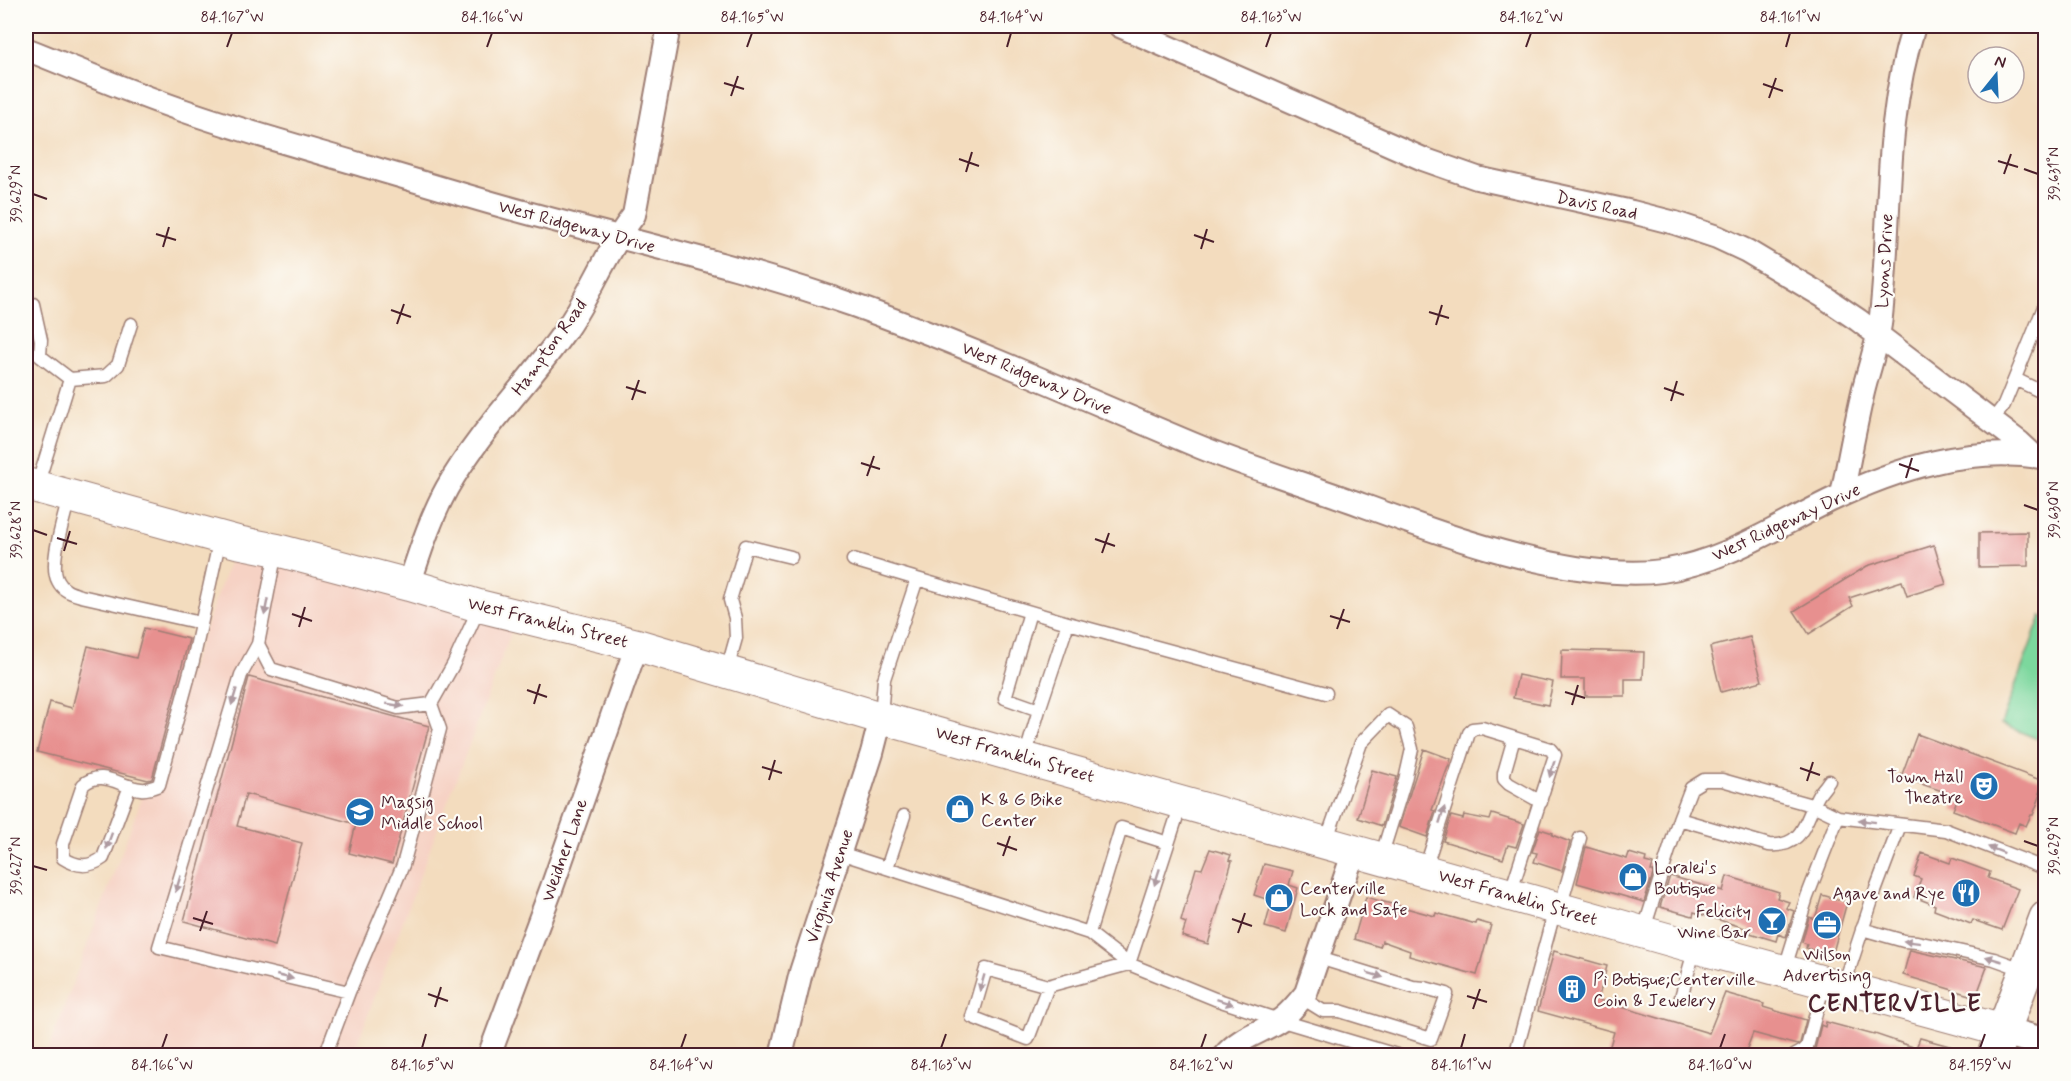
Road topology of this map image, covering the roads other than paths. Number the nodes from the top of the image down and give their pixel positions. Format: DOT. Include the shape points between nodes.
graph roads {
  1 [pos="669,26"];
  2 [pos="1120,26"];
  3 [pos="1914,26"];
  4 [pos="26,49"];
  5 [pos="618,236"];
  6 [pos="26,301"];
  7 [pos="2046,302"];
  8 [pos="131,324"];
  9 [pos="1877,336"];
  10 [pos="70,379"];
  11 [pos="2014,379"];
  12 [pos="2046,394"];
  13 [pos="1992,421"];
  14 [pos="2040,457"];
  15 [pos="31,486"];
  16 [pos="1842,495"];
  17 [pos="69,496"];
  18 [pos="220,537"];
  19 [pos="277,550"];
  20 [pos="791,556"];
  21 [pos="854,560"];
  22 [pos="917,579"];
  23 [pos="410,585"];
  24 [pos="479,606"];
  25 [pos="1030,612"];
  26 [pos="201,623"];
  27 [pos="1068,623"];
  28 [pos="258,644"];
  29 [pos="637,645"];
  30 [pos="727,671"];
  31 [pos="1326,693"];
  32 [pos="431,704"];
  33 [pos="1040,710"];
  34 [pos="881,718"];
  35 [pos="1514,738"];
  36 [pos="1025,757"];
  37 [pos="1829,781"];
  38 [pos="130,786"];
  39 [pos="1182,801"];
  40 [pos="1541,802"];
  41 [pos="1815,806"];
  42 [pos="904,816"];
  43 [pos="1838,817"];
  44 [pos="1679,819"];
  45 [pos="1900,825"];
  46 [pos="1580,838"];
  47 [pos="1168,843"];
  48 [pos="1353,850"];
  49 [pos="840,853"];
  50 [pos="887,868"];
  51 [pos="2046,869"];
  52 [pos="1425,871"];
  53 [pos="1510,895"];
  54 [pos="1558,908"];
  55 [pos="2046,918"];
  56 [pos="1862,929"];
  57 [pos="1643,932"];
  58 [pos="1089,933"];
  59 [pos="1695,947"];
  60 [pos="1319,958"];
  61 [pos="1129,964"];
  62 [pos="2026,971"];
  63 [pos="1784,972"];
  64 [pos="1833,985"];
  65 [pos="1048,986"];
  66 [pos="349,992"];
  67 [pos="1302,998"];
  68 [pos="1681,998"];
  69 [pos="1280,1020"];
  70 [pos="2046,1043"];
  71 [pos="1999,1044"];
  72 [pos="325,1056"];
  73 [pos="489,1056"];
  74 [pos="781,1056"];
  75 [pos="1224,1056"];
  76 [pos="1400,1056"];
  77 [pos="1515,1056"];
  78 [pos="1794,1056"];
  1 -- 5 [label="street, Hampton Road" via="634,215"];
  2 -- 9 [label="street, Davis Road" via="1445,167 1477,178 1675,223 1717,237 1821,295"];
  3 -- 9 [label="street, Lyons Drive" via="1896,97"];
  4 -- 5 [label="street, West Ridgeway Drive" via="186,112 523,212"];
  5 -- 16 [label="street, West Ridgeway Drive" via="825,295 899,321 1206,449 1441,533 1515,555 1579,568 1633,573 1688,566 1759,538"];
  5 -- 23 [label="street, Hampton Road" via="567,328 447,488 426,534"];
  6 -- 10 [label="lane" via="33,304 41,340 40,356"];
  7 -- 11 [label="lane"];
  8 -- 10 [label="lane" via="118,366 106,376"];
  9 -- 13 [label="street, Davis Road"];
  9 -- 16 [label="street, Lyons Drive"];
  10 -- 15 [label="lane"];
  11 -- 12 [label="lane"];
  11 -- 13 [label="lane" via="2004,405"];
  13 -- 14 [label="street, Davis Road"];
  14 -- 16 [label="street, West Ridgeway Drive" via="1971,454 1943,459"];
  15 -- 17 [label="main road, West Franklin Street"];
  17 -- 18 [label="main road, West Franklin Street"];
  17 -- 26 [label="lane" via="54,565 57,580 66,592"];
  18 -- 19 [label="main road, West Franklin Street"];
  18 -- 26 [label="lane"];
  19 -- 23 [label="main road, West Franklin Street"];
  19 -- 28 [label="lane, one-way"];
  20 -- 30 [label="lane" via="746,546 730,600 736,638"];
  21 -- 22 [label="lane"];
  22 -- 25 [label="lane"];
  22 -- 34 [label="lane" via="884,679"];
  23 -- 24 [label="main road, West Franklin Street"];
  24 -- 29 [label="main road, West Franklin Street"];
  24 -- 32 [label="lane"];
  25 -- 27 [label="lane"];
  25 -- 33 [label="lane" via="1005,698"];
  26 -- 38 [label="lane" via="159,785 143,790"];
  27 -- 31 [label="lane"];
  27 -- 33 [label="lane"];
  28 -- 32 [label="lane, one-way" via="271,669 398,708"];
  28 -- 66 [label="lane, one-way" via="241,675 159,947"];
  29 -- 30 [label="main road, West Franklin Street"];
  29 -- 73 [label="street, Weidner Lane"];
  30 -- 34 [label="main road, West Franklin Street"];
  32 -- 66 [label="lane" via="440,729 403,865"];
  33 -- 36 [label="lane"];
  34 -- 36 [label="main road, West Franklin Street"];
  34 -- 49 [label="street, Virginia Avenue"];
  35 -- 40 [label="lane" via="1504,779"];
  35 -- 40 [label="lane, one-way" via="1554,752"];
  52 -- 35 [label="lane, one-way" via="1469,733 1482,728"];
  36 -- 39 [label="main road, West Franklin Street"];
  37 -- 41 [label="lane" via="1817,796"];
  38 -- 38 [label="lane, one-way" via="103,858 83,866 63,858 63,844 83,785 96,777"];
  39 -- 47 [label="lane"];
  39 -- 48 [label="main road, West Franklin Street"];
  40 -- 53 [label="lane"];
  41 -- 43 [label="lane"];
  41 -- 44 [label="lane" via="1795,838 1781,845"];
  41 -- 44 [label="lane" via="1722,780 1704,780 1691,788"];
  42 -- 50 [label="lane"];
  45 -- 43 [label="lane, one-way"];
  43 -- 63 [label="lane"];
  44 -- 57 [label="lane"];
  51 -- 45 [label="lane, one-way" via="1946,830"];
  45 -- 56 [label="lane"];
  46 -- 54 [label="lane"];
  47 -- 58 [label="lane" via="1121,828"];
  47 -- 61 [label="lane, one-way"];
  48 -- 48 [label="lane" via="1361,743 1388,715 1406,727 1412,749 1405,780"];
  48 -- 52 [label="main road, West Franklin Street"];
  48 -- 60 [label="street"];
  49 -- 50 [label="lane"];
  49 -- 74 [label="street, Virginia Avenue" via="801,972"];
  50 -- 58 [label="lane"];
  52 -- 53 [label="main road, West Franklin Street"];
  53 -- 54 [label="main road, West Franklin Street"];
  54 -- 57 [label="main road, West Franklin Street"];
  54 -- 77 [label="lane"];
  55 -- 62 [label="main road"];
  62 -- 56 [label="lane, one-way" via="1995,959"];
  56 -- 64 [label="lane"];
  57 -- 59 [label="main road, West Franklin Street"];
  58 -- 61 [label="lane"];
  59 -- 63 [label="main road, West Franklin Street"];
  59 -- 68 [label="lane"];
  60 -- 67 [label="street"];
  60 -- 67 [label="lane, one-way" via="1447,994 1431,1039 1340,1011 1323,1011"];
  61 -- 65 [label="lane"];
  61 -- 69 [label="lane, one-way"];
  62 -- 71 [label="main road"];
  63 -- 64 [label="main road, West Franklin Street"];
  64 -- 71 [label="main road, West Franklin Street"];
  64 -- 78 [label="lane" via="1807,1047"];
  65 -- 65 [label="lane, one-way" via="986,969 972,1017 1028,1039"];
  66 -- 72 [label="lane"];
  67 -- 69 [label="street"];
  69 -- 75 [label="street" via="1239,1041"];
  69 -- 76 [label="lane"];
  70 -- 71 [label="street"];
}
